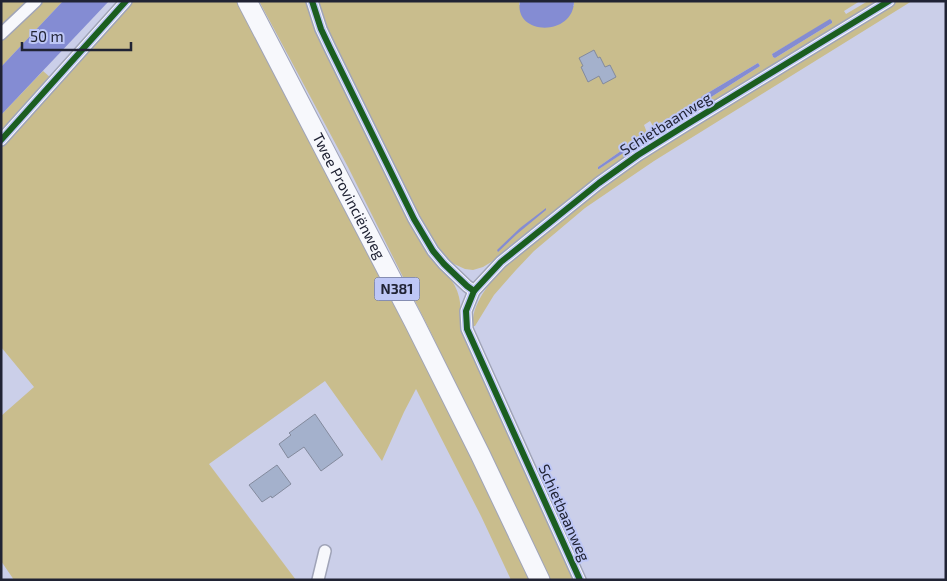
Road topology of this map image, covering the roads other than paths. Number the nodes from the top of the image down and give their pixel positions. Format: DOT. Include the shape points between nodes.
graph roads {
  1 [pos="36,1"];
  2 [pos="126,1"];
  3 [pos="247,1"];
  4 [pos="312,1"];
  5 [pos="889,1"];
  6 [pos="1,34"];
  7 [pos="1,140"];
  8 [pos="474,291"];
  9 [pos="325,551"];
  10 [pos="318,580"];
  11 [pos="540,580"];
  12 [pos="580,580"];
  1 -- 6 [label="street"];
  2 -- 7 [label="street"];
  3 -- 11 [label="main road, Twee Provinciënweg / N381" via="414,322"];
  4 -- 8 [label="street" via="321,29 414,219 433,251"];
  5 -- 8 [label="street, Schietbaanweg" via="623,166 501,262"];
  8 -- 12 [label="street, Schietbaanweg" via="466,311 467,329"];
  9 -- 10 [label="street"];
}
